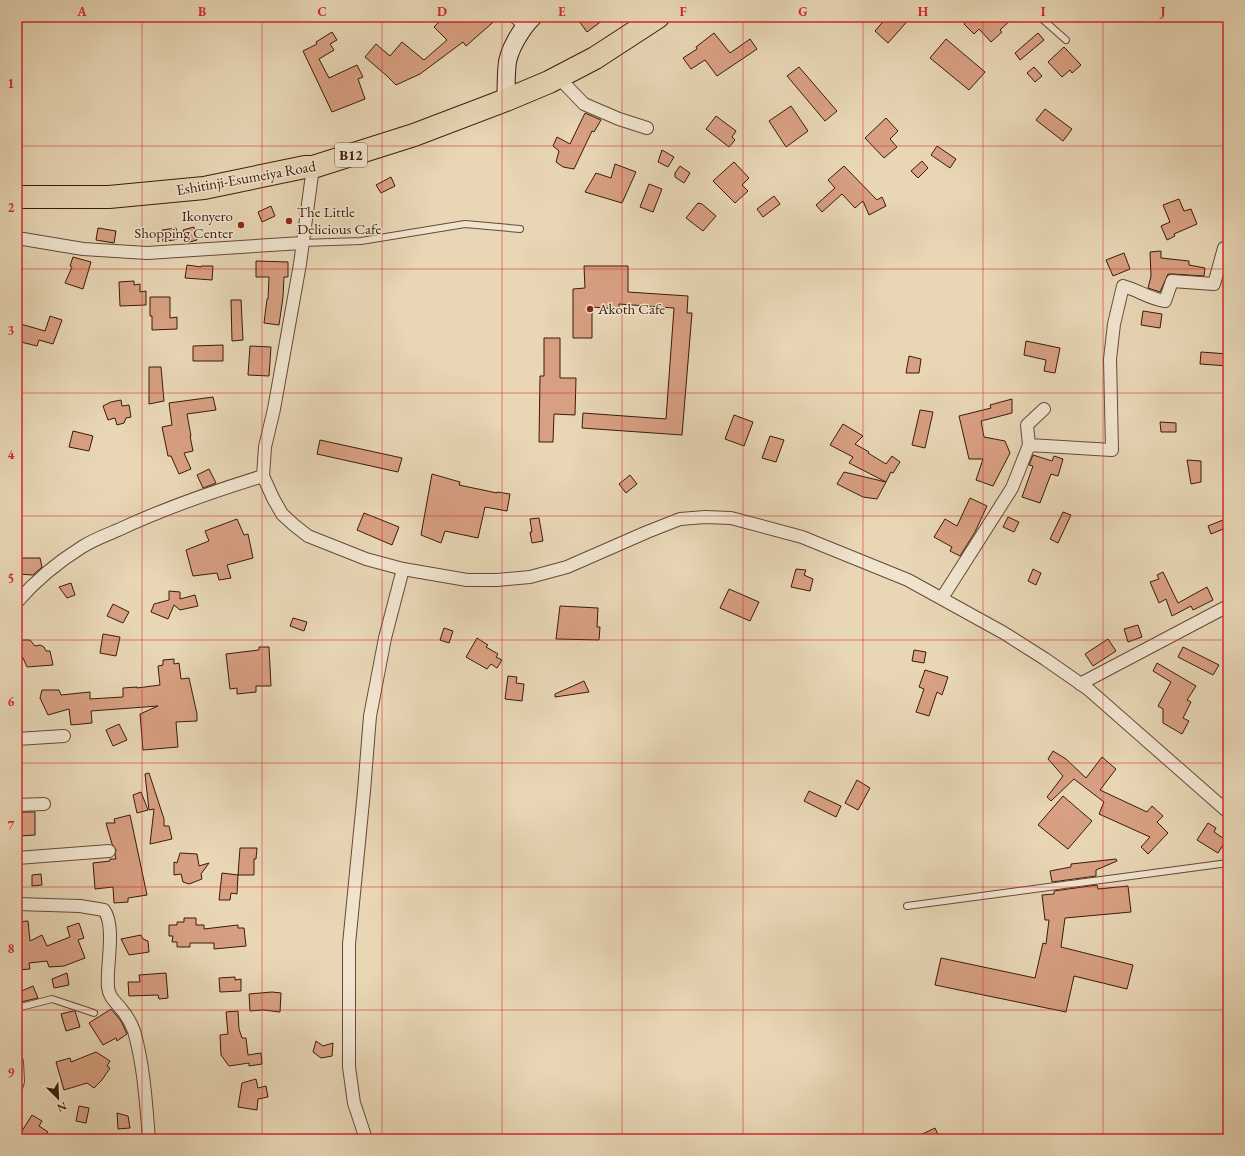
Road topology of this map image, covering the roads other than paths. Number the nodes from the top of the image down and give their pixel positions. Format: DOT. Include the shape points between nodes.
graph roads {
  1 [pos="658,17"];
  2 [pos="1040,17"];
  3 [pos="524,20"];
  4 [pos="1066,40"];
  5 [pos="558,77"];
  6 [pos="506,100"];
  7 [pos="647,128"];
  8 [pos="313,167"];
  9 [pos="17,197"];
  10 [pos="520,229"];
  11 [pos="17,238"];
  12 [pos="302,243"];
  13 [pos="1228,246"];
  14 [pos="1044,409"];
  15 [pos="1029,445"];
  16 [pos="263,476"];
  17 [pos="404,569"];
  18 [pos="942,598"];
  19 [pos="17,602"];
  20 [pos="1228,606"];
  21 [pos="1080,684"];
  22 [pos="64,736"];
  23 [pos="17,739"];
  24 [pos="44,804"];
  25 [pos="17,805"];
  26 [pos="1228,812"];
  27 [pos="109,852"];
  28 [pos="17,858"];
  29 [pos="1228,863"];
  30 [pos="17,904"];
  31 [pos="907,906"];
  32 [pos="17,1006"];
  33 [pos="94,1013"];
  34 [pos="17,1062"];
  35 [pos="17,1085"];
  36 [pos="149,1139"];
  37 [pos="366,1139"];
  1 -- 5 [label="highway, Eshitinji-Esumeiya Road / B12" via="595,58"];
  2 -- 4 [label="lane"];
  3 -- 6 [label="street" via="507,64"];
  5 -- 6 [label="highway, Eshitinji-Esumeiya Road / B12"];
  5 -- 7 [label="street" via="584,104"];
  6 -- 8 [label="highway, Eshitinji-Esumeiya Road / B12" via="414,135"];
  8 -- 9 [label="highway, Eshitinji-Esumeiya Road / B12" via="197,188 109,197"];
  8 -- 12 [label="street"];
  10 -- 12 [label="lane" via="465,224 361,241"];
  11 -- 12 [label="street" via="83,249 147,253"];
  12 -- 16 [label="street"];
  13 -- 15 [label="street" via="1224,248 1214,284 1172,281 1165,301 1154,300 1123,286 1114,324 1110,359 1112,450"];
  14 -- 15 [label="street" via="1027,425"];
  15 -- 18 [label="street" via="1012,488"];
  16 -- 17 [label="street" via="282,514 308,536 360,557"];
  16 -- 19 [label="street" via="185,502 83,546 54,566"];
  17 -- 18 [label="street" via="467,580 530,577 567,567 680,520 705,517 731,518 802,537 908,580"];
  17 -- 37 [label="street" via="385,638 370,716 349,944 349,1067 354,1103"];
  18 -- 21 [label="street" via="1004,633"];
  20 -- 21 [label="street"];
  21 -- 26 [label="street"];
  22 -- 23 [label="street"];
  24 -- 25 [label="street"];
  27 -- 28 [label="street"];
  29 -- 31 [label="lane"];
  30 -- 36 [label="street" via="80,906 104,910 108,915 108,987 111,998 128,1018 134,1030 143,1077"];
  32 -- 33 [label="lane" via="52,999"];
  34 -- 35 [label="street"];
}
